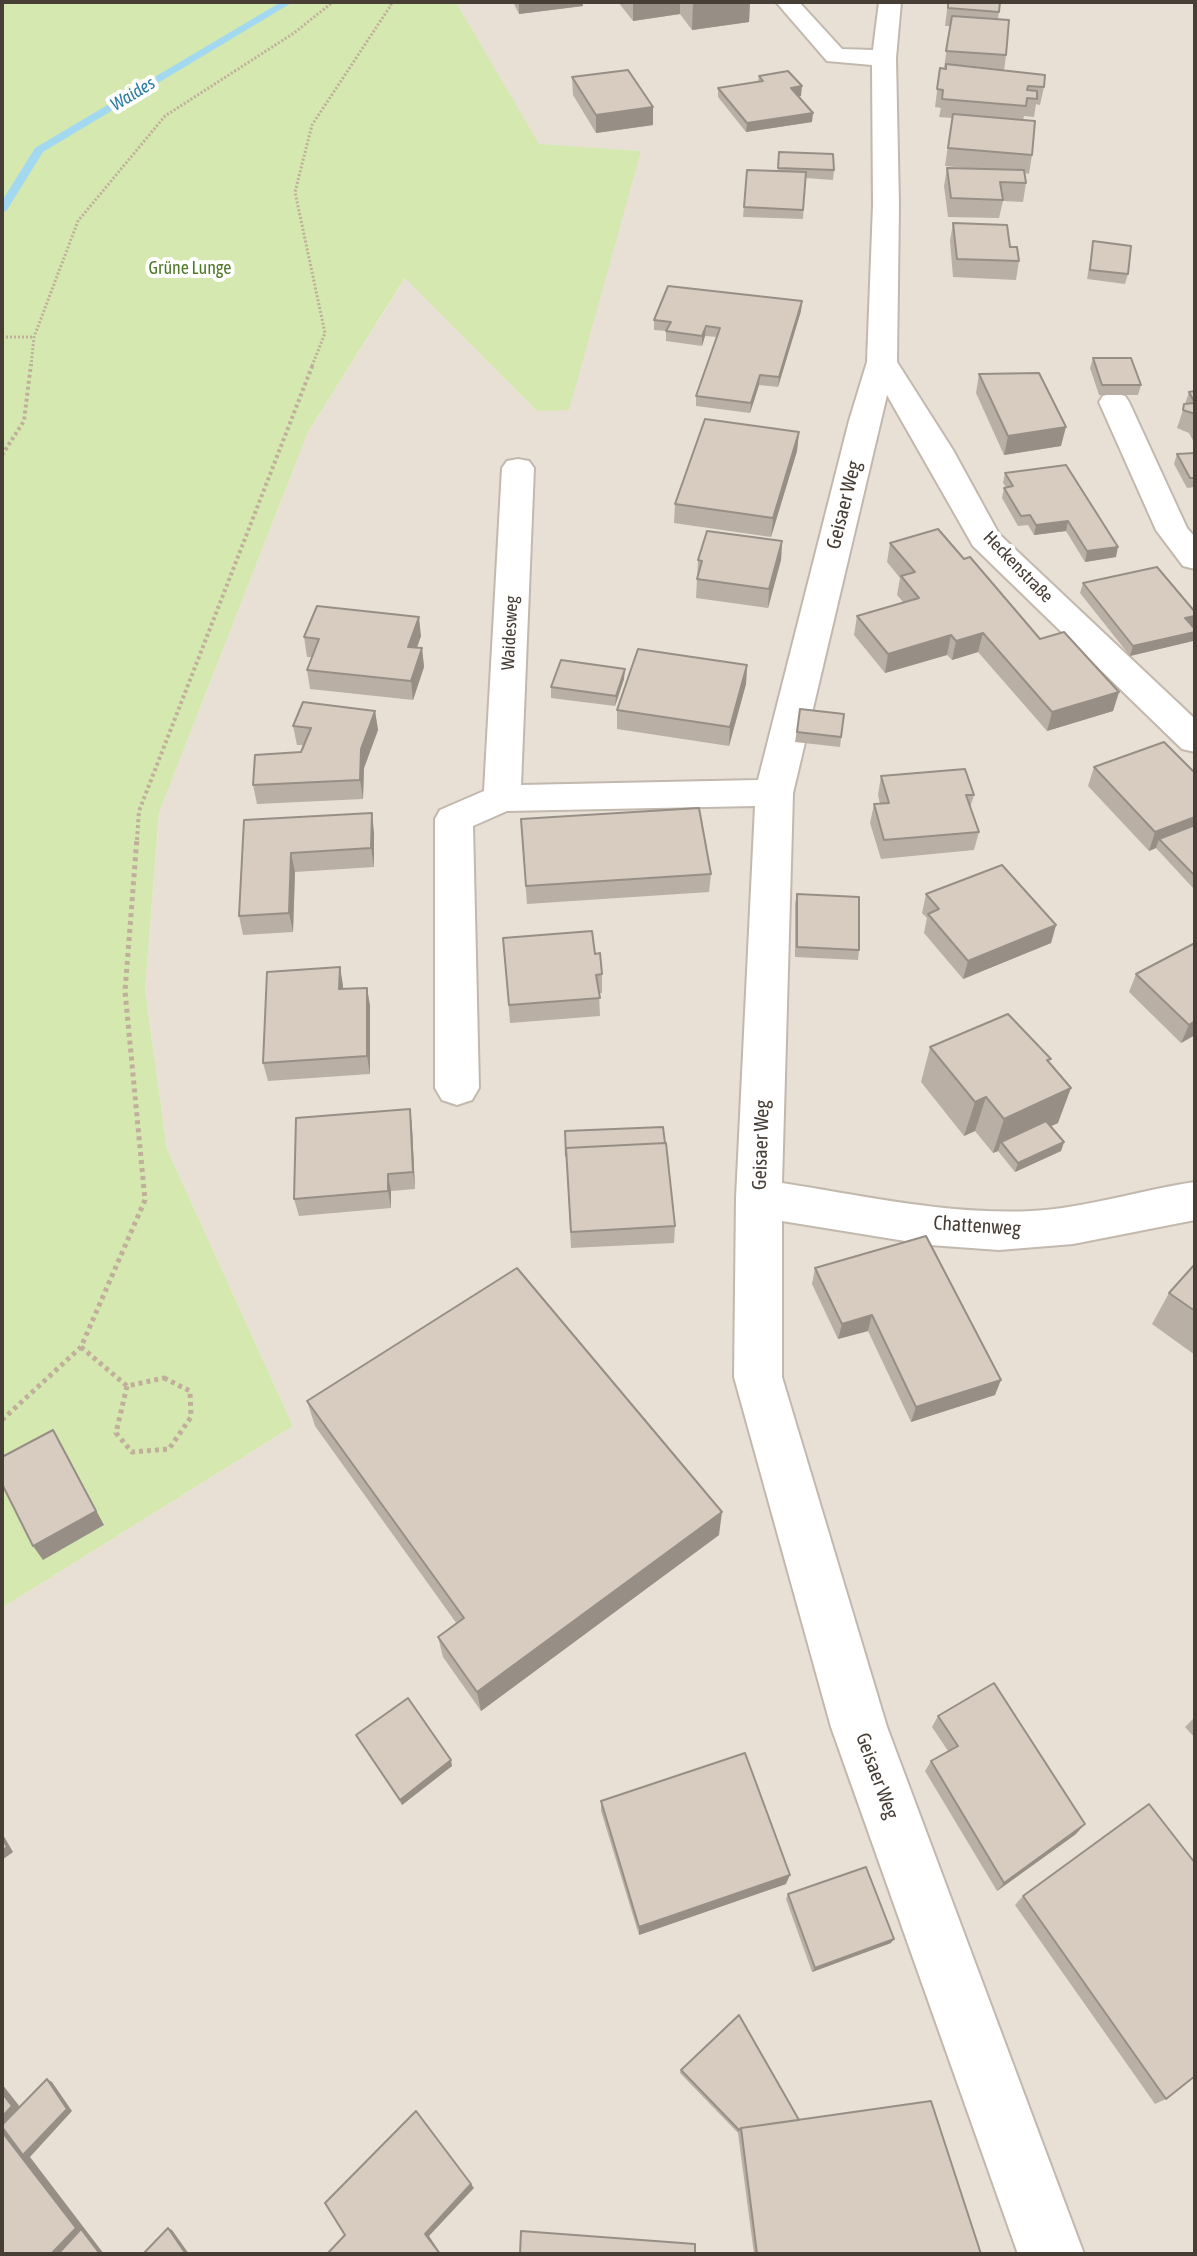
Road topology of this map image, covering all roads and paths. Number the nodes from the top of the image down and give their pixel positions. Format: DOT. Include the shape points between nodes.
graph roads {
  1 [pos="333,2"];
  2 [pos="390,2"];
  3 [pos="787,2"];
  4 [pos="890,2"];
  5 [pos="884,58"];
  6 [pos="2,337"];
  7 [pos="34,337"];
  8 [pos="882,362"];
  9 [pos="1114,402"];
  10 [pos="2,455"];
  11 [pos="518,468"];
  12 [pos="1195,559"];
  13 [pos="1195,740"];
  14 [pos="774,793"];
  15 [pos="502,798"];
  16 [pos="457,1088"];
  17 [pos="759,1198"];
  18 [pos="1195,1201"];
  19 [pos="81,1347"];
  20 [pos="127,1386"];
  21 [pos="2,1420"];
  22 [pos="1051,2254"];
  1 -- 7 [label="path" via="165,116 78,221"];
  2 -- 19 [label="path" via="312,125 295,192 325,333 139,811 125,991 145,1200"];
  3 -- 5 [label="street" via="835,56"];
  4 -- 5 [label="street, Geisaer Weg"];
  5 -- 8 [label="street, Geisaer Weg"];
  6 -- 7 [label="path"];
  7 -- 10 [label="path" via="24,421"];
  8 -- 13 [label="street, Heckenstraße" via="985,539"];
  8 -- 14 [label="street, Geisaer Weg"];
  9 -- 12 [label="street" via="1172,530"];
  11 -- 15 [label="street, Waidesweg"];
  14 -- 15 [label="street"];
  14 -- 17 [label="street, Geisaer Weg"];
  15 -- 16 [label="street" via="454,819"];
  17 -- 18 [label="street, Chattenweg" via="970,1230 1065,1228"];
  17 -- 22 [label="street, Geisaer Weg" via="758,1377 859,1727"];
  19 -- 20 [label="path"];
  19 -- 21 [label="path"];
  20 -- 20 [label="path" via="116,1433 132,1452 169,1449 191,1417 190,1391 164,1378"];
}
